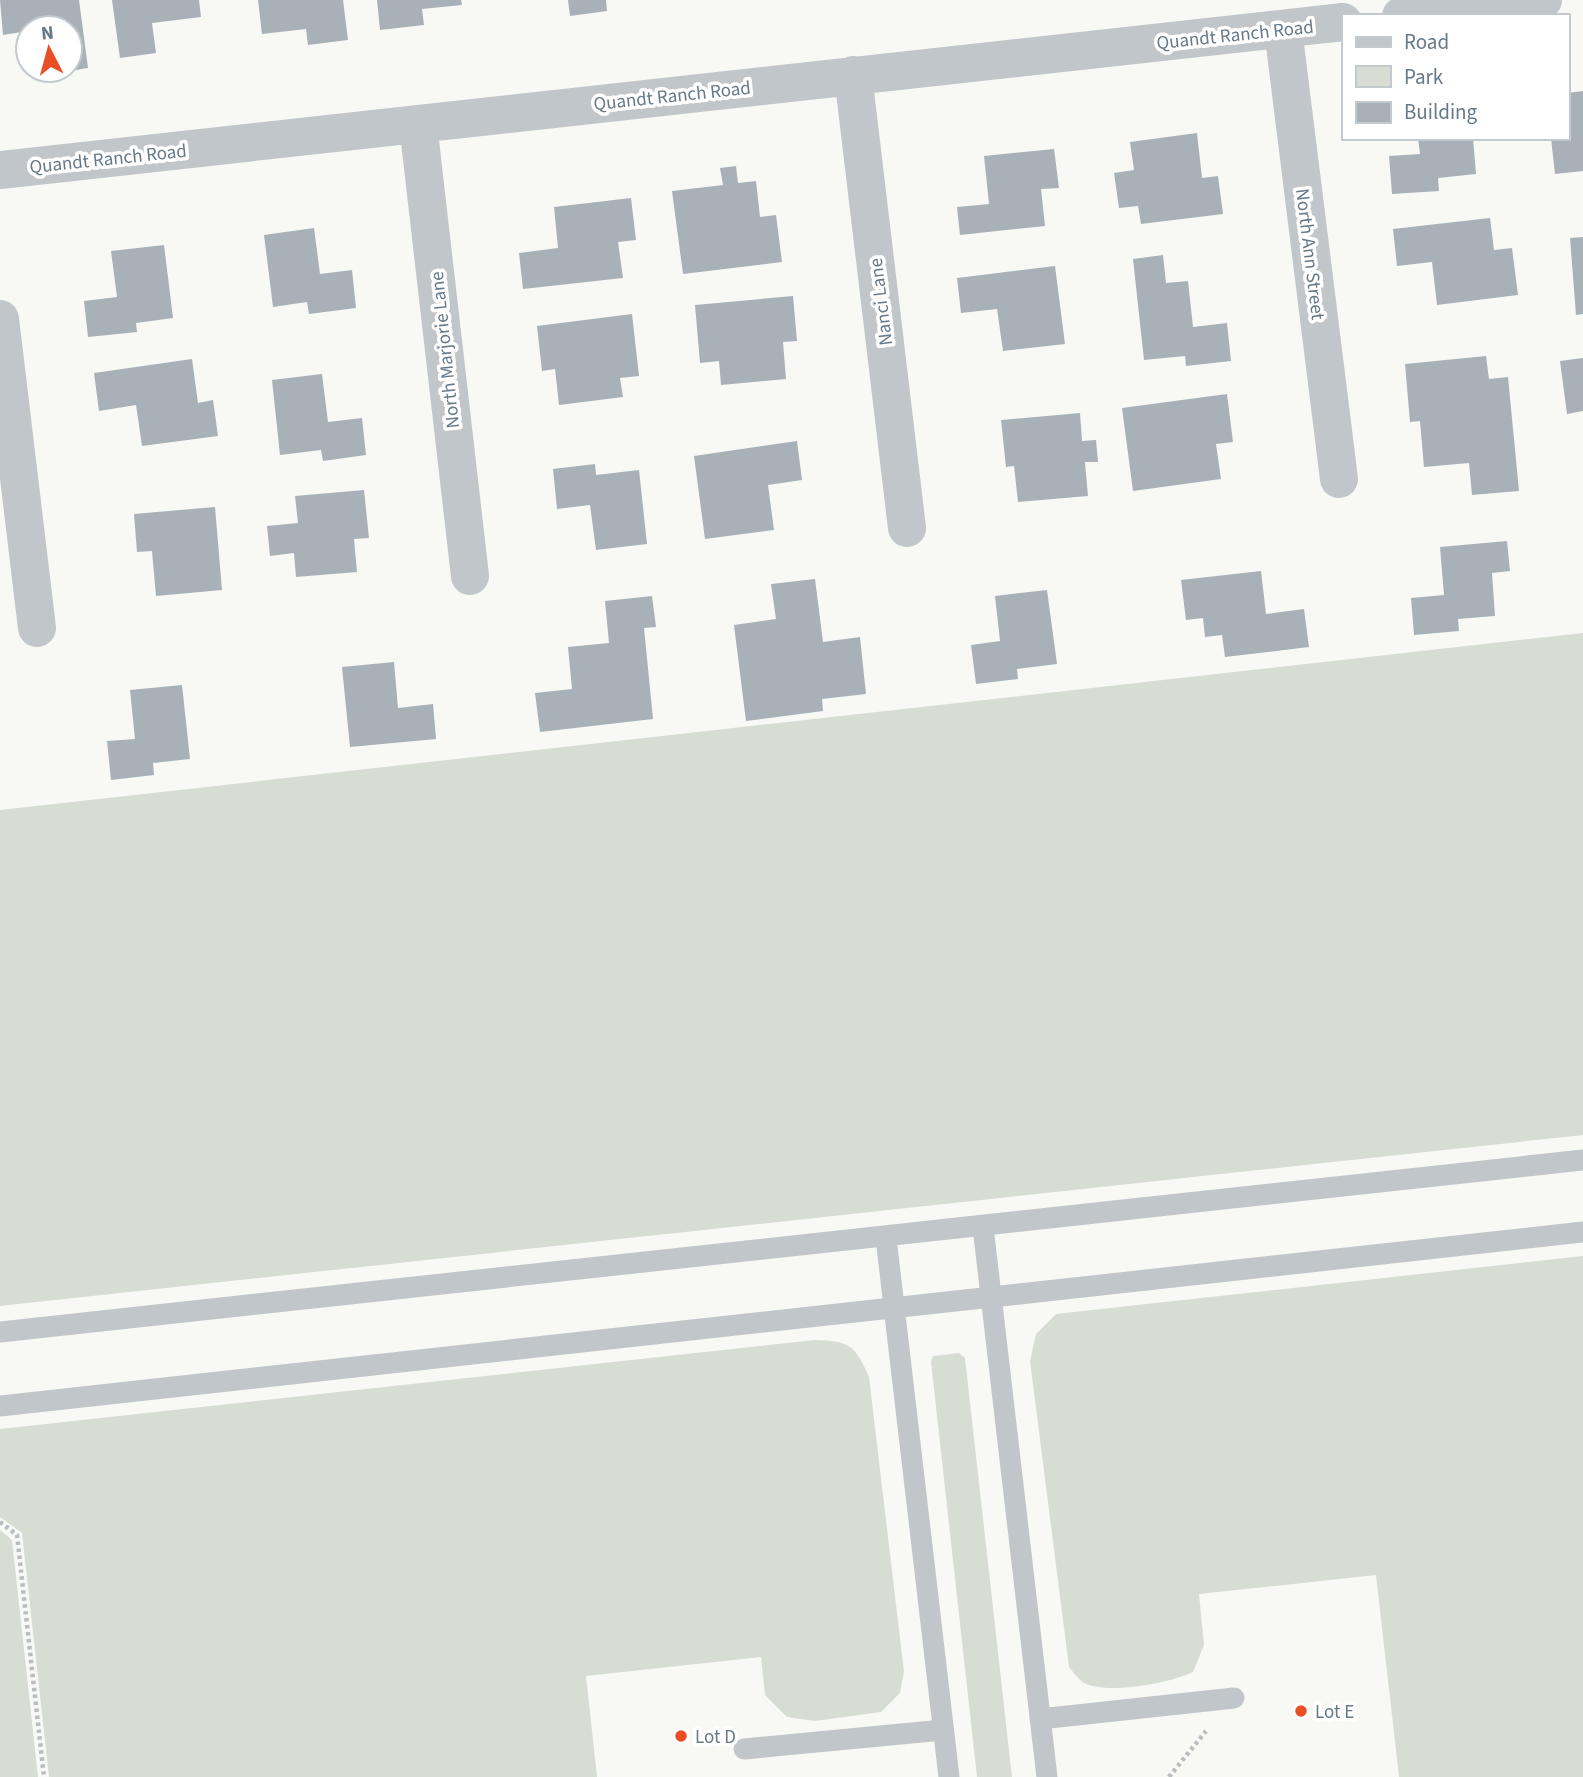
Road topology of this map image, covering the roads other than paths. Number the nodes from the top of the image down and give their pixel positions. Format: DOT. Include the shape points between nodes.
graph roads {
  1 [pos="1543,0"];
  2 [pos="1419,14"];
  3 [pos="1342,22"];
  4 [pos="1283,29"];
  5 [pos="853,75"];
  6 [pos="418,124"];
  7 [pos="0,170"];
  8 [pos="0,319"];
  9 [pos="1339,479"];
  10 [pos="906,528"];
  11 [pos="470,576"];
  12 [pos="37,628"];
  13 [pos="1583,1160"];
  14 [pos="983,1227"];
  15 [pos="1583,1232"];
  16 [pos="886,1238"];
  17 [pos="991,1297"];
  18 [pos="894,1308"];
  19 [pos="0,1332"];
  20 [pos="0,1406"];
  21 [pos="1234,1698"];
  22 [pos="1040,1719"];
  23 [pos="943,1730"];
  24 [pos="744,1749"];
  25 [pos="949,1777"];
  26 [pos="1047,1777"];
  1 -- 2 [label="street"];
  3 -- 4 [label="street, Quandt Ranch Road"];
  4 -- 5 [label="street, Quandt Ranch Road"];
  4 -- 9 [label="street, North Ann Street"];
  5 -- 6 [label="street, Quandt Ranch Road"];
  5 -- 10 [label="street, Nanci Lane"];
  6 -- 7 [label="street, Quandt Ranch Road"];
  6 -- 11 [label="street, North Marjorie Lane"];
  8 -- 12 [label="street"];
  13 -- 14 [label="lane"];
  14 -- 16 [label="lane"];
  14 -- 17 [label="lane"];
  15 -- 17 [label="lane"];
  16 -- 18 [label="lane"];
  16 -- 19 [label="lane"];
  17 -- 18 [label="lane"];
  17 -- 22 [label="lane"];
  18 -- 20 [label="lane"];
  18 -- 23 [label="lane"];
  21 -- 22 [label="lane"];
  22 -- 26 [label="lane"];
  23 -- 24 [label="lane"];
  23 -- 25 [label="lane"];
}
